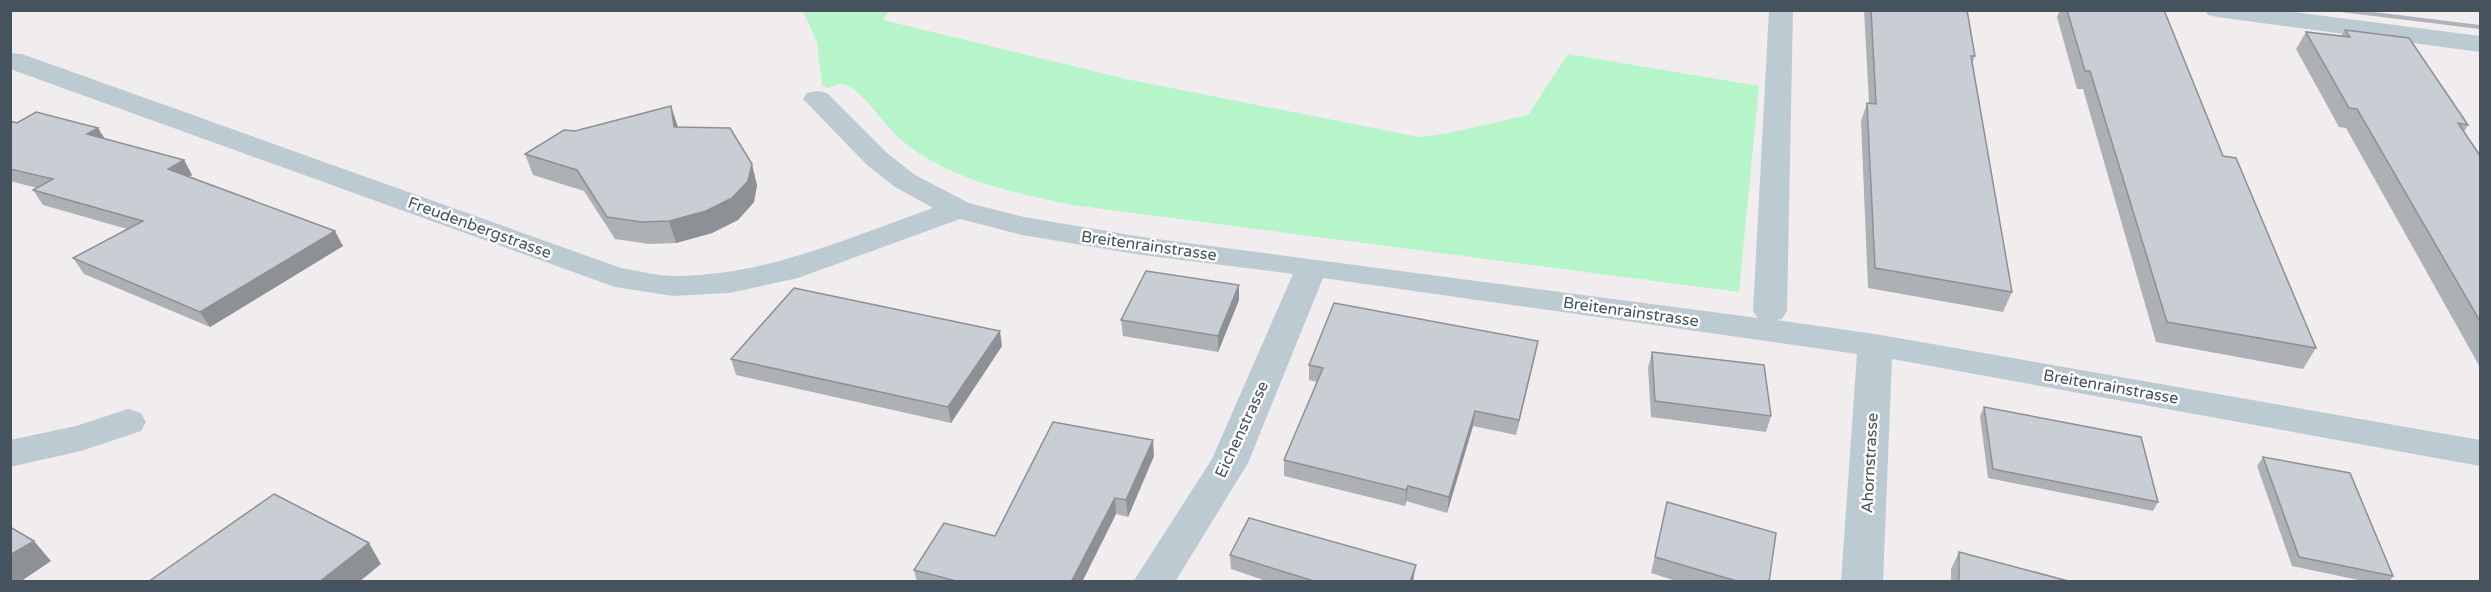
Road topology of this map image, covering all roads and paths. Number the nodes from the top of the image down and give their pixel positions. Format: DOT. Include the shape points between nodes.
graph roads {
  1 [pos="1781,10"];
  2 [pos="2217,10"];
  3 [pos="2481,44"];
  4 [pos="10,61"];
  5 [pos="816,99"];
  6 [pos="958,209"];
  7 [pos="1312,267"];
  8 [pos="1770,311"];
  9 [pos="1875,345"];
  10 [pos="128,422"];
  11 [pos="2481,453"];
  12 [pos="10,454"];
  13 [pos="1153,582"];
  14 [pos="1862,582"];
  1 -- 8 [label="street"];
  2 -- 3 [label="street"];
  4 -- 6 [label="street, Freudenbergstrasse" via="615,277 673,286 729,283 787,271"];
  5 -- 6 [label="street, Breitenrainstrasse" via="905,181"];
  6 -- 7 [label="street, Breitenrainstrasse" via="1022,226 1142,246"];
  7 -- 9 [label="street, Breitenrainstrasse"];
  7 -- 13 [label="street, Eichenstrasse" via="1229,463"];
  9 -- 11 [label="street, Breitenrainstrasse"];
  9 -- 14 [label="street, Ahornstrasse"];
  10 -- 12 [label="street" via="81,438"];
}
